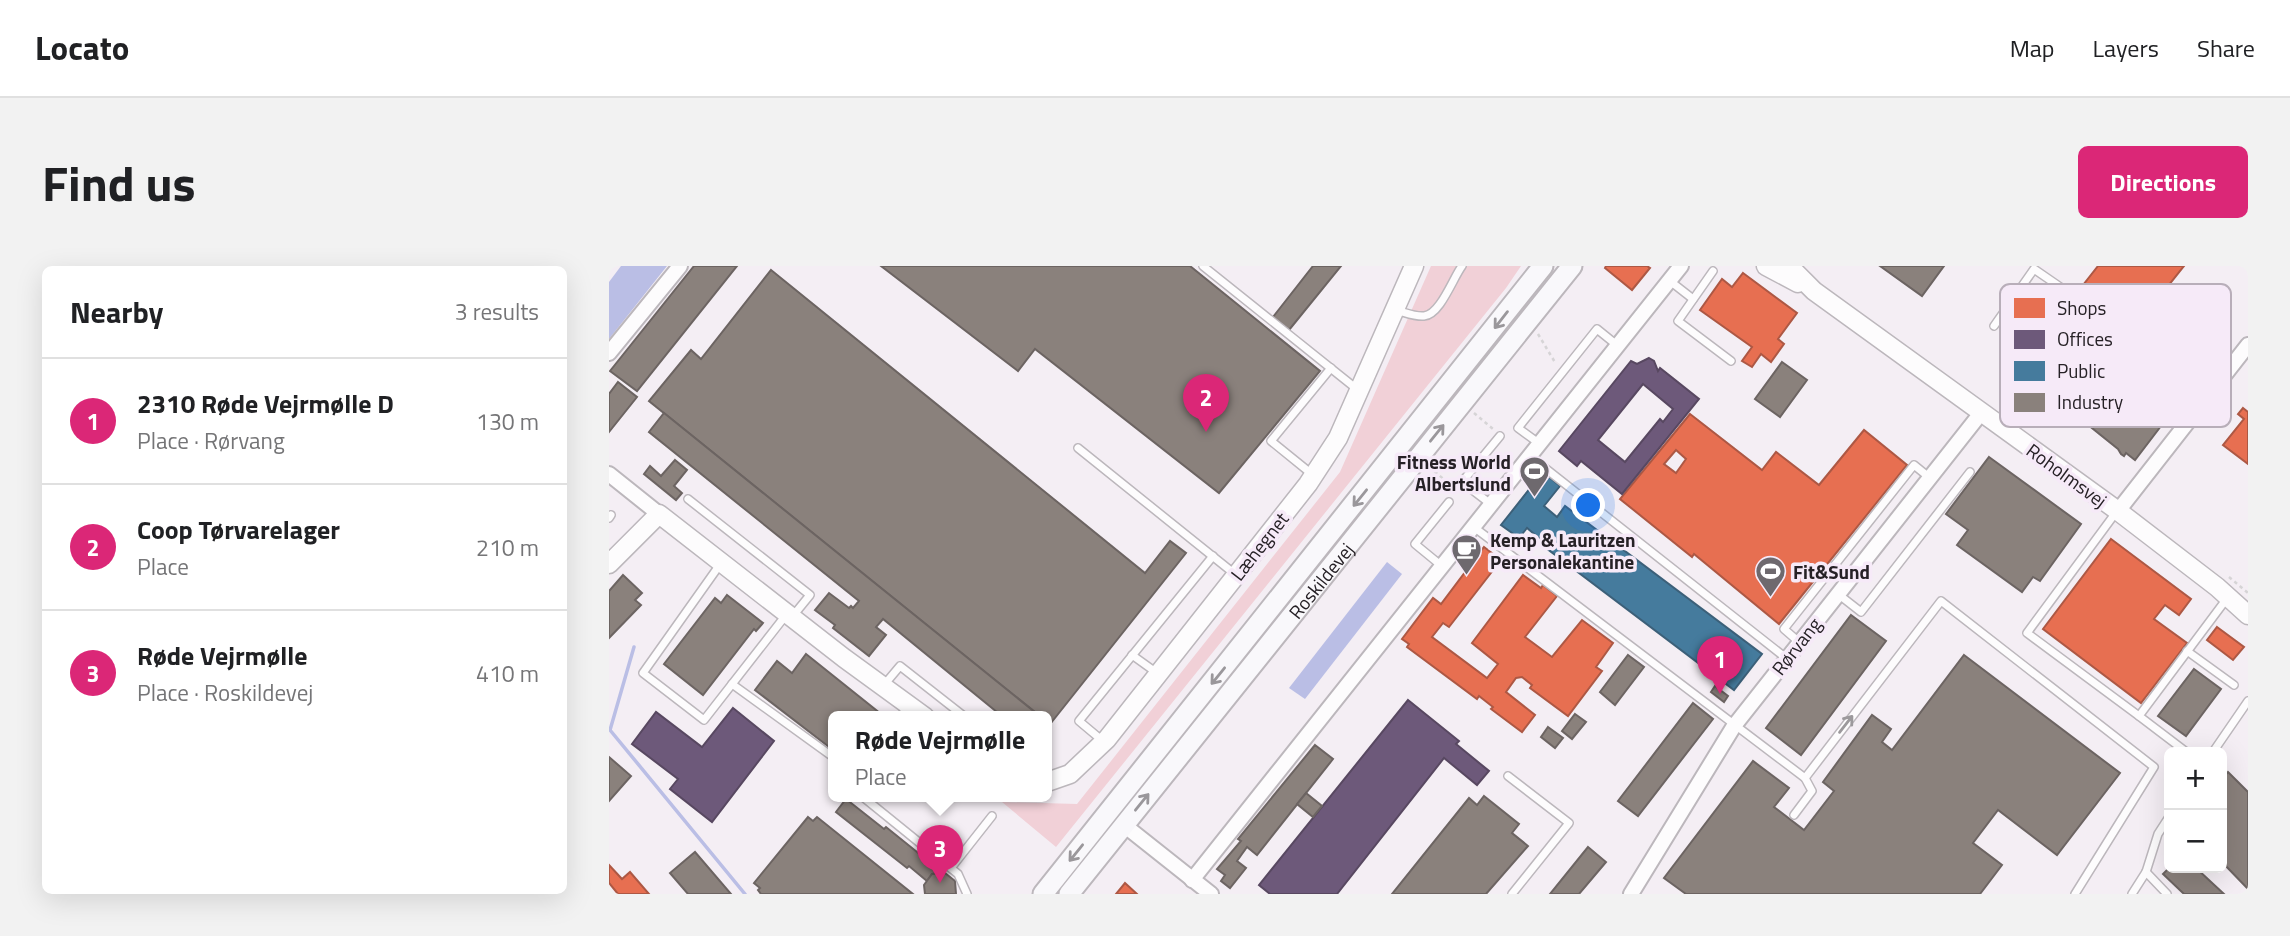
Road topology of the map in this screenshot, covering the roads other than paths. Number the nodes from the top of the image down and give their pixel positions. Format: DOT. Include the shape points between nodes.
graph roads {
  1 [pos="680,266"];
  2 [pos="1203,266"];
  3 [pos="1414,266"];
  4 [pos="1462,266"];
  5 [pos="1543,266"];
  6 [pos="1559,266"];
  7 [pos="1572,266"];
  8 [pos="1681,266"];
  9 [pos="1766,266"];
  10 [pos="1789,266"];
  11 [pos="1713,271"];
  12 [pos="1670,281"];
  13 [pos="2023,284"];
  14 [pos="2056,284"];
  15 [pos="1814,291"];
  16 [pos="1549,294"];
  17 [pos="1693,299"];
  18 [pos="1395,310"];
  19 [pos="2000,317"];
  20 [pos="1994,326"];
  21 [pos="2248,345"];
  22 [pos="1618,346"];
  23 [pos="609,353"];
  24 [pos="1731,361"];
  25 [pos="2231,367"];
  26 [pos="1331,368"];
  27 [pos="1359,391"];
  28 [pos="1981,413"];
  29 [pos="2184,427"];
  30 [pos="1500,436"];
  31 [pos="1540,445"];
  32 [pos="1078,449"];
  33 [pos="1531,457"];
  34 [pos="1970,472"];
  35 [pos="609,474"];
  36 [pos="1314,475"];
  37 [pos="1930,478"];
  38 [pos="688,499"];
  39 [pos="1449,502"];
  40 [pos="1492,506"];
  41 [pos="659,514"];
  42 [pos="2113,517"];
  43 [pos="1475,527"];
  44 [pos="1213,556"];
  45 [pos="721,562"];
  46 [pos="609,564"];
  47 [pos="1444,567"];
  48 [pos="1236,575"];
  49 [pos="1837,594"];
  50 [pos="2228,597"];
  51 [pos="789,615"];
  52 [pos="2248,615"];
  53 [pos="1799,642"];
  54 [pos="2187,651"];
  55 [pos="1132,655"];
  56 [pos="1786,658"];
  57 [pos="1158,674"];
  58 [pos="732,684"];
  59 [pos="2234,685"];
  60 [pos="883,686"];
  61 [pos="2248,701"];
  62 [pos="905,711"];
  63 [pos="957,711"];
  64 [pos="2139,716"];
  65 [pos="1734,726"];
  66 [pos="1104,742"];
  67 [pos="2180,747"];
  68 [pos="2216,747"];
  69 [pos="828,753"];
  70 [pos="1508,776"];
  71 [pos="1805,778"];
  72 [pos="1052,780"];
  73 [pos="869,802"];
  74 [pos="1794,815"];
  75 [pos="992,816"];
  76 [pos="1124,825"];
  77 [pos="2164,825"];
  78 [pos="951,868"];
  79 [pos="2146,872"];
  80 [pos="1192,880"];
  81 [pos="967,894"];
  82 [pos="1043,894"];
  83 [pos="1069,894"];
  84 [pos="1211,894"];
  85 [pos="1512,894"];
  86 [pos="1631,894"];
  87 [pos="2075,894"];
  88 [pos="2132,894"];
  89 [pos="2167,894"];
  1 -- 23 [label="street"];
  2 -- 26 [label="lane"];
  3 -- 18 [label="street, Læhegnet"];
  4 -- 18 [label="lane" via="1433,313 1425,316"];
  5 -- 82 [label="main road, Roskildevej, one-way"];
  6 -- 16 [label="main road"];
  7 -- 16 [label="main road, Roskildevej"];
  8 -- 12 [label="street"];
  9 -- 15 [label="street, Roholmsvej"];
  10 -- 15 [label="street, Roholmsvej"];
  11 -- 17 [label="lane"];
  12 -- 17 [label="lane"];
  12 -- 22 [label="street"];
  13 -- 14 [label="lane" via="2034,269"];
  15 -- 28 [label="street, Roholmsvej"];
  76 -- 16 [label="main road, Roskildevej, one-way"];
  17 -- 24 [label="lane" via="1678,321"];
  18 -- 27 [label="street, Læhegnet"];
  19 -- 20 [label="lane"];
  21 -- 25 [label="street"];
  22 -- 31 [label="street"];
  22 -- 31 [label="lane" via="1597,329 1518,428"];
  26 -- 27 [label="lane"];
  26 -- 36 [label="lane" via="1271,441"];
  27 -- 36 [label="street, Læhegnet" via="1338,438"];
  28 -- 37 [label="street, Rørvang"];
  28 -- 42 [label="street, Roholmsvej"];
  29 -- 42 [label="street"];
  30 -- 40 [label="lane" via="1462,482"];
  31 -- 33 [label="street"];
  32 -- 44 [label="lane"];
  33 -- 40 [label="street"];
  33 -- 56 [label="lane"];
  34 -- 49 [label="lane" via="1861,612"];
  35 -- 41 [label="street"];
  36 -- 48 [label="street, Læhegnet"];
  37 -- 49 [label="street, Rørvang"];
  37 -- 53 [label="lane" via="1914,465 1784,629"];
  38 -- 51 [label="lane" via="810,595"];
  39 -- 47 [label="lane" via="1415,544"];
  40 -- 43 [label="street"];
  41 -- 45 [label="street"];
  41 -- 46 [label="street"];
  42 -- 50 [label="street, Roholmsvej"];
  42 -- 64 [label="lane" via="2027,633"];
  43 -- 47 [label="street"];
  43 -- 65 [label="lane"];
  44 -- 48 [label="lane"];
  44 -- 55 [label="lane"];
  45 -- 51 [label="street"];
  45 -- 58 [label="lane" via="643,673 703,720"];
  47 -- 80 [label="street"];
  48 -- 57 [label="street, Læhegnet"];
  49 -- 53 [label="street, Rørvang"];
  50 -- 52 [label="street, Roholmsvej"];
  50 -- 54 [label="lane"];
  51 -- 58 [label="lane"];
  51 -- 60 [label="street"];
  53 -- 56 [label="street, Rørvang"];
  54 -- 59 [label="lane"];
  54 -- 64 [label="lane"];
  55 -- 57 [label="lane"];
  55 -- 66 [label="lane" via="1079,720"];
  56 -- 65 [label="street, Rørvang"];
  57 -- 66 [label="street, Læhegnet"];
  58 -- 69 [label="lane"];
  60 -- 62 [label="street"];
  60 -- 63 [label="lane" via="899,666"];
  61 -- 68 [label="lane"];
  64 -- 67 [label="lane"];
  65 -- 71 [label="lane"];
  65 -- 86 [label="street, Rørvang"];
  66 -- 72 [label="street, Læhegnet" via="1070,774"];
  70 -- 85 [label="lane" via="1569,823"];
  71 -- 74 [label="lane" via="1812,791"];
  71 -- 87 [label="lane, one-way" via="1941,601 2154,767"];
  73 -- 78 [label="lane"];
  75 -- 78 [label="lane"];
  76 -- 80 [label="street"];
  76 -- 83 [label="main road, Roskildevej"];
  77 -- 79 [label="lane"];
  78 -- 81 [label="lane"];
  79 -- 88 [label="lane"];
  79 -- 89 [label="lane"];
  80 -- 84 [label="street"];
}
